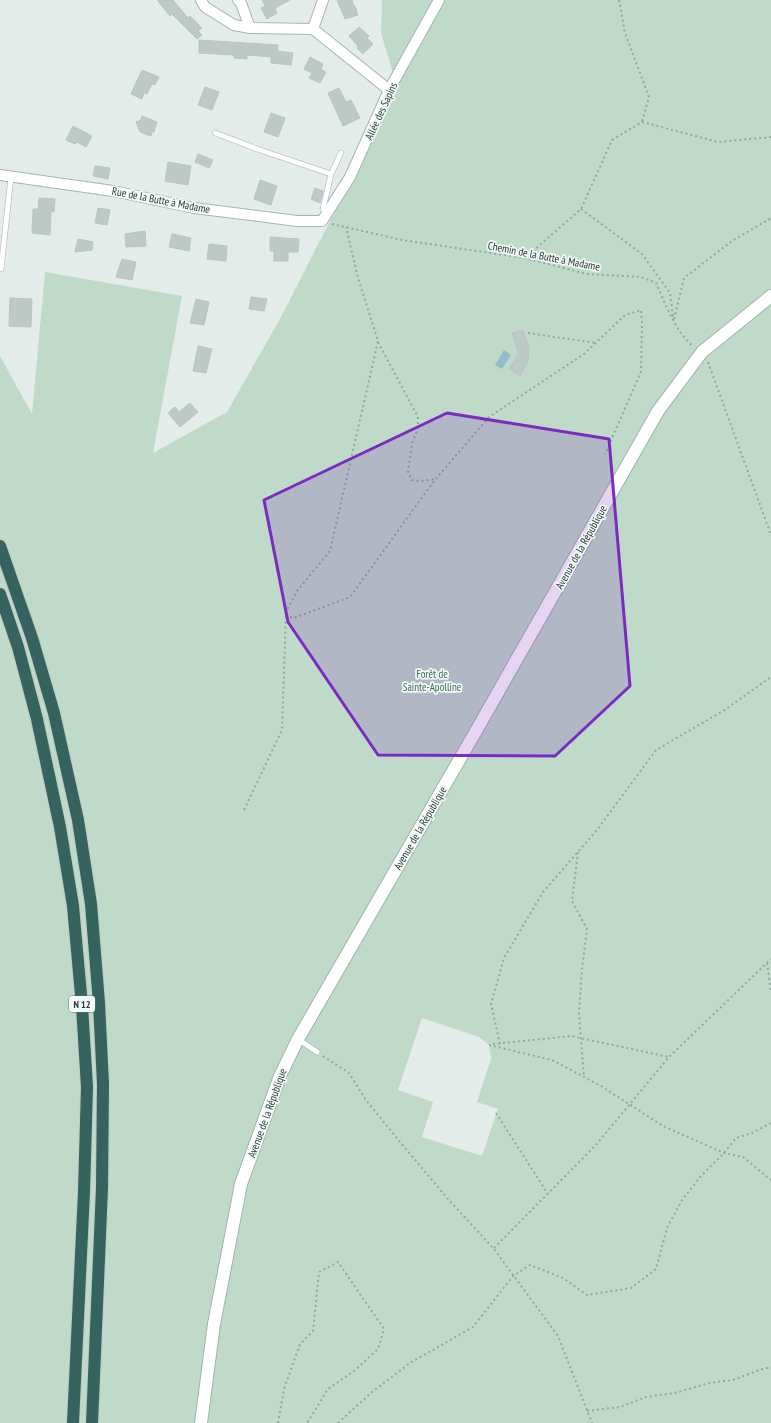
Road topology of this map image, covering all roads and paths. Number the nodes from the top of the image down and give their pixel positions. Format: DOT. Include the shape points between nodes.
graph roads {
  1 [pos="201,0"];
  2 [pos="238,0"];
  3 [pos="323,0"];
  4 [pos="439,0"];
  5 [pos="619,0"];
  6 [pos="250,28"];
  7 [pos="313,29"];
  8 [pos="390,90"];
  9 [pos="642,122"];
  10 [pos="215,133"];
  11 [pos="771,137"];
  12 [pos="341,153"];
  13 [pos="331,174"];
  14 [pos="0,175"];
  15 [pos="11,177"];
  16 [pos="582,209"];
  17 [pos="328,212"];
  18 [pos="771,218"];
  19 [pos="322,221"];
  20 [pos="346,228"];
  21 [pos="525,258"];
  22 [pos="1,268"];
  23 [pos="771,296"];
  24 [pos="673,320"];
  25 [pos="528,333"];
  26 [pos="378,341"];
  27 [pos="596,343"];
  28 [pos="702,352"];
  29 [pos="605,454"];
  30 [pos="436,478"];
  31 [pos="771,535"];
  32 [pos="0,546"];
  33 [pos="0,594"];
  34 [pos="285,616"];
  35 [pos="771,677"];
  36 [pos="244,810"];
  37 [pos="578,851"];
  38 [pos="771,959"];
  39 [pos="766,963"];
  40 [pos="771,992"];
  41 [pos="581,1038"];
  42 [pos="298,1039"];
  43 [pos="500,1044"];
  44 [pos="318,1052"];
  45 [pos="669,1057"];
  46 [pos="584,1077"];
  47 [pos="630,1104"];
  48 [pos="496,1113"];
  49 [pos="771,1123"];
  50 [pos="724,1153"];
  51 [pos="771,1180"];
  52 [pos="548,1194"];
  53 [pos="494,1249"];
  54 [pos="513,1276"];
  55 [pos="771,1368"];
  56 [pos="587,1411"];
  57 [pos="73,1423"];
  58 [pos="92,1423"];
  59 [pos="201,1423"];
  60 [pos="278,1423"];
  61 [pos="307,1423"];
  62 [pos="338,1423"];
  63 [pos="592,1423"];
  1 -- 6 [label="street" via="205,7 234,25"];
  2 -- 6 [label="street"];
  3 -- 7 [label="street"];
  4 -- 8 [label="street, Allée des Sapins"];
  5 -- 9 [label="path" via="625,33 649,97"];
  6 -- 7 [label="street"];
  7 -- 8 [label="street"];
  8 -- 17 [label="street, Allée des Sapins" via="350,177"];
  9 -- 11 [label="path" via="718,142"];
  9 -- 16 [label="path" via="612,140"];
  10 -- 13 [label="lane"];
  12 -- 13 [label="lane"];
  13 -- 17 [label="lane" via="323,209"];
  14 -- 15 [label="street, Rue de la Butte à Madame"];
  15 -- 19 [label="street, Rue de la Butte à Madame" via="113,191 194,208 297,221"];
  15 -- 22 [label="lane"];
  16 -- 21 [label="path"];
  16 -- 24 [label="path" via="642,254 670,293"];
  17 -- 19 [label="street, Allée des Sapins"];
  18 -- 24 [label="path" via="732,241 684,278"];
  19 -- 20 [label="path, Chemin de la Butte à Madame"];
  20 -- 21 [label="path, Chemin de la Butte à Madame" via="402,240"];
  20 -- 26 [label="path" via="358,278"];
  21 -- 24 [label="path, Chemin de la Butte à Madame" via="587,274 641,277 656,283"];
  23 -- 28 [label="main road, Avenue de la République"];
  24 -- 28 [label="path, Chemin de la Butte à Madame" via="686,341"];
  25 -- 27 [label="path"];
  26 -- 30 [label="path" via="418,417 408,472 412,480"];
  26 -- 34 [label="path" via="330,551 298,592"];
  27 -- 29 [label="path" via="624,315 641,310 641,372"];
  27 -- 30 [label="path" via="584,354 489,417"];
  28 -- 31 [label="path"];
  28 -- 42 [label="main road, Avenue de la République" via="658,411"];
  30 -- 34 [label="path" via="350,597 294,618"];
  32 -- 58 [label="highway, N 12" via="32,638 54,714 78,820 91,904 103,1084 102,1188"];
  33 -- 57 [label="highway, N 12" via="18,647 37,719 60,827 73,906 81,991 87,1087"];
  34 -- 36 [label="path" via="282,730"];
  35 -- 37 [label="path" via="723,711 656,750 597,830"];
  37 -- 41 [label="path" via="572,900 587,929 579,1006"];
  37 -- 43 [label="path" via="543,892 504,958 491,1004"];
  38 -- 39 [label="path"];
  39 -- 40 [label="path"];
  39 -- 45 [label="path"];
  41 -- 43 [label="path" via="571,1036"];
  41 -- 45 [label="path"];
  41 -- 46 [label="path"];
  42 -- 44 [label="lane"];
  42 -- 59 [label="main road, Avenue de la République" via="280,1076 242,1184 214,1324"];
  43 -- 46 [label="path" via="489,1045 552,1060"];
  44 -- 53 [label="path" via="349,1072 366,1100 391,1131"];
  45 -- 47 [label="path"];
  46 -- 47 [label="path"];
  47 -- 50 [label="path" via="663,1126"];
  47 -- 52 [label="path" via="595,1146"];
  48 -- 52 [label="path"];
  49 -- 50 [label="path" via="736,1138"];
  50 -- 51 [label="path" via="743,1156"];
  50 -- 54 [label="path" via="682,1200 667,1228 656,1268 632,1288 587,1295 563,1278 530,1265"];
  52 -- 53 [label="path"];
  53 -- 54 [label="path"];
  54 -- 56 [label="path" via="558,1336"];
  54 -- 62 [label="path" via="473,1327 410,1363 372,1392"];
  55 -- 56 [label="path" via="732,1380 646,1397 620,1407"];
  56 -- 63 [label="path"];
  60 -- 61 [label="path" via="284,1389 300,1344 312,1331 319,1272 338,1262 384,1329 378,1349 354,1371 328,1389"];
}
